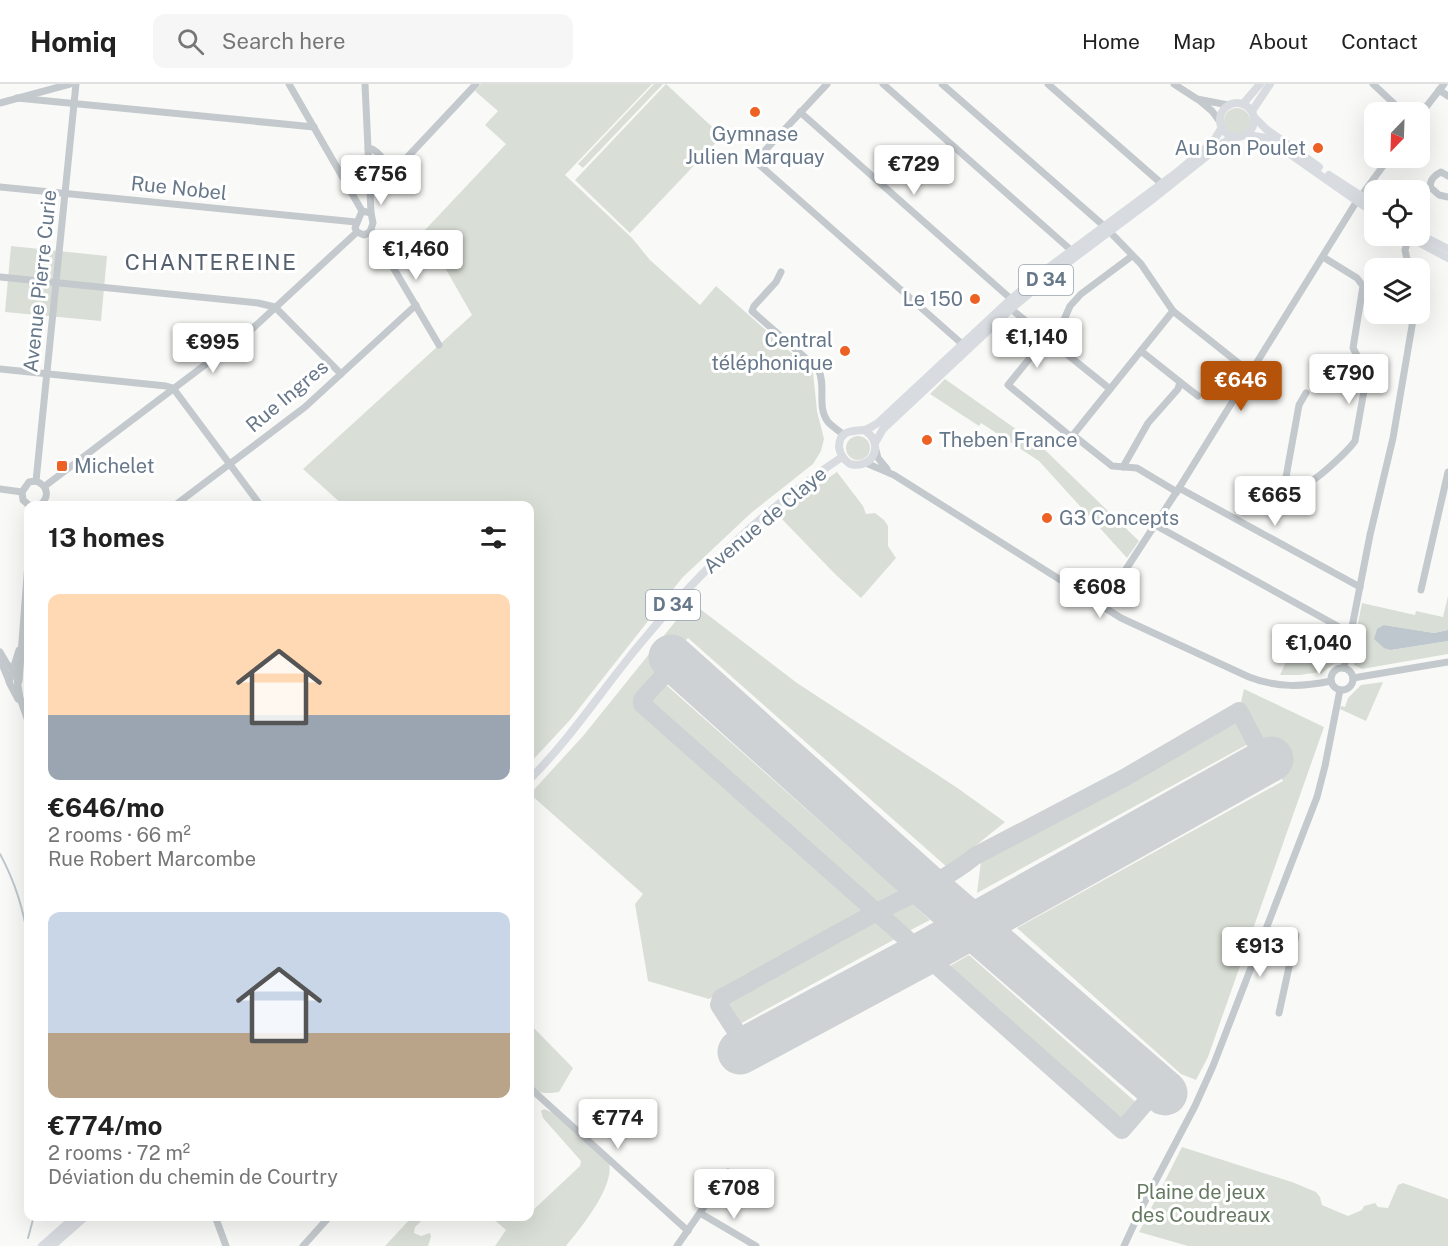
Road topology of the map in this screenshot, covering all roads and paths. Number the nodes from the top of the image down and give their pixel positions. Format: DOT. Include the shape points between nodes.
graph roads {
  1 [pos="70,84"];
  2 [pos="76,84"];
  3 [pos="289,84"];
  4 [pos="365,84"];
  5 [pos="476,84"];
  6 [pos="827,84"];
  7 [pos="883,84"];
  8 [pos="942,84"];
  9 [pos="1048,84"];
  10 [pos="1174,84"];
  11 [pos="1260,84"];
  12 [pos="1270,84"];
  13 [pos="1373,84"];
  14 [pos="1442,87"];
  15 [pos="1448,96"];
  16 [pos="17,98"];
  17 [pos="1197,99"];
  18 [pos="1392,102"];
  19 [pos="1430,102"];
  20 [pos="0,103"];
  21 [pos="74,104"];
  22 [pos="1244,104"];
  23 [pos="1228,105"];
  24 [pos="800,112"];
  25 [pos="1253,114"];
  26 [pos="1221,125"];
  27 [pos="314,127"];
  28 [pos="1247,135"];
  29 [pos="1234,137"];
  30 [pos="368,148"];
  31 [pos="1382,168"];
  32 [pos="1448,176"];
  33 [pos="1161,184"];
  34 [pos="0,187"];
  35 [pos="65,194"];
  36 [pos="1448,196"];
  37 [pos="1359,198"];
  38 [pos="1364,200"];
  39 [pos="1364,203"];
  40 [pos="366,212"];
  41 [pos="356,222"];
  42 [pos="1107,229"];
  43 [pos="371,230"];
  44 [pos="357,232"];
  45 [pos="1430,240"];
  46 [pos="1426,246"];
  47 [pos="1448,249"];
  48 [pos="1072,251"];
  49 [pos="1132,256"];
  50 [pos="1323,256"];
  51 [pos="1448,258"];
  52 [pos="781,272"];
  53 [pos="0,278"];
  54 [pos="56,283"];
  55 [pos="1011,304"];
  56 [pos="416,305"];
  57 [pos="275,307"];
  58 [pos="1173,311"];
  59 [pos="1412,324"];
  60 [pos="1048,339"];
  61 [pos="961,343"];
  62 [pos="439,345"];
  63 [pos="1141,351"];
  64 [pos="0,369"];
  65 [pos="47,373"];
  66 [pos="1251,373"];
  67 [pos="340,374"];
  68 [pos="1180,382"];
  69 [pos="173,388"];
  70 [pos="1110,389"];
  71 [pos="1306,393"];
  72 [pos="1198,396"];
  73 [pos="864,430"];
  74 [pos="844,435"];
  75 [pos="1073,435"];
  76 [pos="876,446"];
  77 [pos="842,457"];
  78 [pos="866,463"];
  79 [pos="230,464"];
  80 [pos="1123,467"];
  81 [pos="1448,472"];
  82 [pos="894,475"];
  83 [pos="36,481"];
  84 [pos="45,486"];
  85 [pos="0,489"];
  86 [pos="1178,490"];
  87 [pos="22,492"];
  88 [pos="24,501"];
  89 [pos="44,501"];
  90 [pos="181,501"];
  91 [pos="257,501"];
  92 [pos="1155,525"];
  93 [pos="1360,587"];
  94 [pos="1421,590"];
  95 [pos="1102,606"];
  96 [pos="1350,633"];
  97 [pos="24,638"];
  98 [pos="0,652"];
  99 [pos="0,659"];
  100 [pos="1448,662"];
  101 [pos="1344,668"];
  102 [pos="12,669"];
  103 [pos="1353,678"];
  104 [pos="19,681"];
  105 [pos="1331,681"];
  106 [pos="9,682"];
  107 [pos="1340,690"];
  108 [pos="24,712"];
  109 [pos="534,775"];
  110 [pos="1263,936"];
  111 [pos="1279,1013"];
  112 [pos="534,1092"];
  113 [pos="728,1172"];
  114 [pos="700,1213"];
  115 [pos="70,1221"];
  116 [pos="80,1221"];
  117 [pos="217,1221"];
  118 [pos="326,1221"];
  119 [pos="688,1231"];
  120 [pos="42,1246"];
  121 [pos="52,1246"];
  122 [pos="226,1246"];
  123 [pos="303,1246"];
  124 [pos="677,1246"];
  125 [pos="756,1246"];
  126 [pos="1124,1246"];
  1 -- 16 [label="street"];
  2 -- 21 [label="street, Avenue Pierre Curie"];
  3 -- 27 [label="street"];
  4 -- 30 [label="street"];
  5 -- 30 [label="street" via="401,164 389,166"];
  6 -- 24 [label="street"];
  7 -- 48 [label="street"];
  8 -- 42 [label="street"];
  9 -- 33 [label="street"];
  10 -- 17 [label="street"];
  11 -- 22 [label="main road"];
  12 -- 25 [label="main road"];
  13 -- 18 [label="street"];
  14 -- 15 [label="street"];
  14 -- 19 [label="street"];
  16 -- 20 [label="street"];
  16 -- 21 [label="street"];
  17 -- 23 [label="street"];
  17 -- 26 [label="street"];
  21 -- 27 [label="street"];
  21 -- 35 [label="street, Avenue Pierre Curie"];
  22 -- 23 [label="main road"];
  22 -- 25 [label="main road"];
  23 -- 26 [label="main road" via="1220,116"];
  24 -- 55 [label="street"];
  24 -- 61 [label="street" via="755,161"];
  25 -- 28 [label="main road" via="1254,124"];
  25 -- 37 [label="main road" via="1277,138"];
  26 -- 29 [label="main road"];
  26 -- 33 [label="main road, D 34" via="1213,142"];
  27 -- 40 [label="street"];
  28 -- 29 [label="main road"];
  28 -- 37 [label="main road" via="1267,138"];
  29 -- 42 [label="main road, D 34"];
  30 -- 40 [label="street" via="370,191"];
  31 -- 37 [label="street"];
  32 -- 36 [label="street" via="1437,174 1430,187 1439,195"];
  33 -- 42 [label="main road, D 34"];
  34 -- 35 [label="street, Rue Nobel"];
  35 -- 41 [label="street, Rue Nobel"];
  35 -- 54 [label="street, Avenue Pierre Curie"];
  37 -- 38 [label="main road"];
  37 -- 39 [label="main road"];
  37 -- 50 [label="street"];
  40 -- 41 [label="street"];
  40 -- 43 [label="street"];
  41 -- 44 [label="street"];
  42 -- 48 [label="main road, D 34"];
  42 -- 49 [label="street"];
  42 -- 55 [label="main road, D 34"];
  43 -- 44 [label="street" via="364,235"];
  43 -- 56 [label="street"];
  44 -- 57 [label="street"];
  45 -- 47 [label="main road"];
  46 -- 51 [label="main road"];
  48 -- 55 [label="main road, D 34"];
  49 -- 58 [label="street"];
  49 -- 60 [label="street" via="1081,294"];
  50 -- 66 [label="street"];
  50 -- 71 [label="street" via="1363,286 1353,348 1367,374 1355,441 1312,481 1303,484 1286,477 1299,405"];
  52 -- 74 [label="street" via="753,311 818,369 824,415"];
  53 -- 54 [label="street"];
  54 -- 57 [label="street"];
  54 -- 65 [label="street, Avenue Pierre Curie"];
  55 -- 60 [label="street"];
  55 -- 61 [label="main road, D 34"];
  55 -- 76 [label="main road, D 34" via="883,429"];
  56 -- 62 [label="street"];
  56 -- 67 [label="street, Rue Ingres"];
  57 -- 67 [label="street"];
  57 -- 69 [label="street" via="251,330"];
  58 -- 63 [label="street"];
  58 -- 66 [label="street"];
  59 -- 93 [label="street" via="1393,438"];
  60 -- 70 [label="street"];
  60 -- 75 [label="street" via="1008,385"];
  61 -- 73 [label="main road, D 34" via="878,423"];
  63 -- 68 [label="street"];
  63 -- 70 [label="street"];
  64 -- 65 [label="street"];
  65 -- 69 [label="street"];
  65 -- 83 [label="street, Avenue Pierre Curie"];
  66 -- 86 [label="street"];
  67 -- 79 [label="street, Rue Ingres" via="305,407"];
  68 -- 72 [label="street"];
  68 -- 80 [label="street" via="1148,423"];
  69 -- 79 [label="street"];
  69 -- 84 [label="street"];
  70 -- 75 [label="street"];
  73 -- 74 [label="main road" via="853,429"];
  73 -- 76 [label="main road"];
  74 -- 77 [label="main road, Avenue de Claye" via="839,448"];
  75 -- 80 [label="street" via="1110,465"];
  76 -- 78 [label="main road"];
  76 -- 82 [label="street" via="881,463"];
  77 -- 78 [label="main road, Avenue de Claye" via="850,464"];
  77 -- 109 [label="main road, Avenue de Claye / D 34" via="772,509 707,568"];
  78 -- 82 [label="street"];
  79 -- 90 [label="street, Rue Ingres"];
  79 -- 91 [label="street"];
  80 -- 86 [label="street" via="1137,468"];
  81 -- 94 [label="street"];
  82 -- 95 [label="street"];
  83 -- 84 [label="street"];
  83 -- 87 [label="street" via="28,482"];
  84 -- 89 [label="street"];
  85 -- 87 [label="street"];
  86 -- 92 [label="street"];
  86 -- 93 [label="street"];
  87 -- 88 [label="street"];
  92 -- 95 [label="street"];
  92 -- 96 [label="street"];
  93 -- 96 [label="street"];
  95 -- 105 [label="street" via="1130,623 1258,681 1290,686"];
  96 -- 101 [label="street"];
  97 -- 102 [label="street"];
  97 -- 104 [label="street"];
  98 -- 102 [label="street"];
  99 -- 106 [label="street"];
  100 -- 103 [label="street"];
  101 -- 103 [label="street"];
  101 -- 105 [label="street" via="1334,671"];
  102 -- 104 [label="street"];
  102 -- 106 [label="street"];
  103 -- 107 [label="street" via="1349,687"];
  104 -- 108 [label="street"];
  105 -- 107 [label="street"];
  106 -- 108 [label="street"];
  107 -- 110 [label="street" via="1317,797"];
  110 -- 111 [label="street" via="1295,939"];
  110 -- 126 [label="street" via="1205,1085"];
  112 -- 119 [label="street"];
  113 -- 114 [label="street"];
  114 -- 119 [label="street"];
  114 -- 125 [label="street"];
  115 -- 120 [label="main road"];
  116 -- 121 [label="main road"];
  117 -- 122 [label="street"];
  118 -- 123 [label="street"];
  119 -- 124 [label="street"];
}
